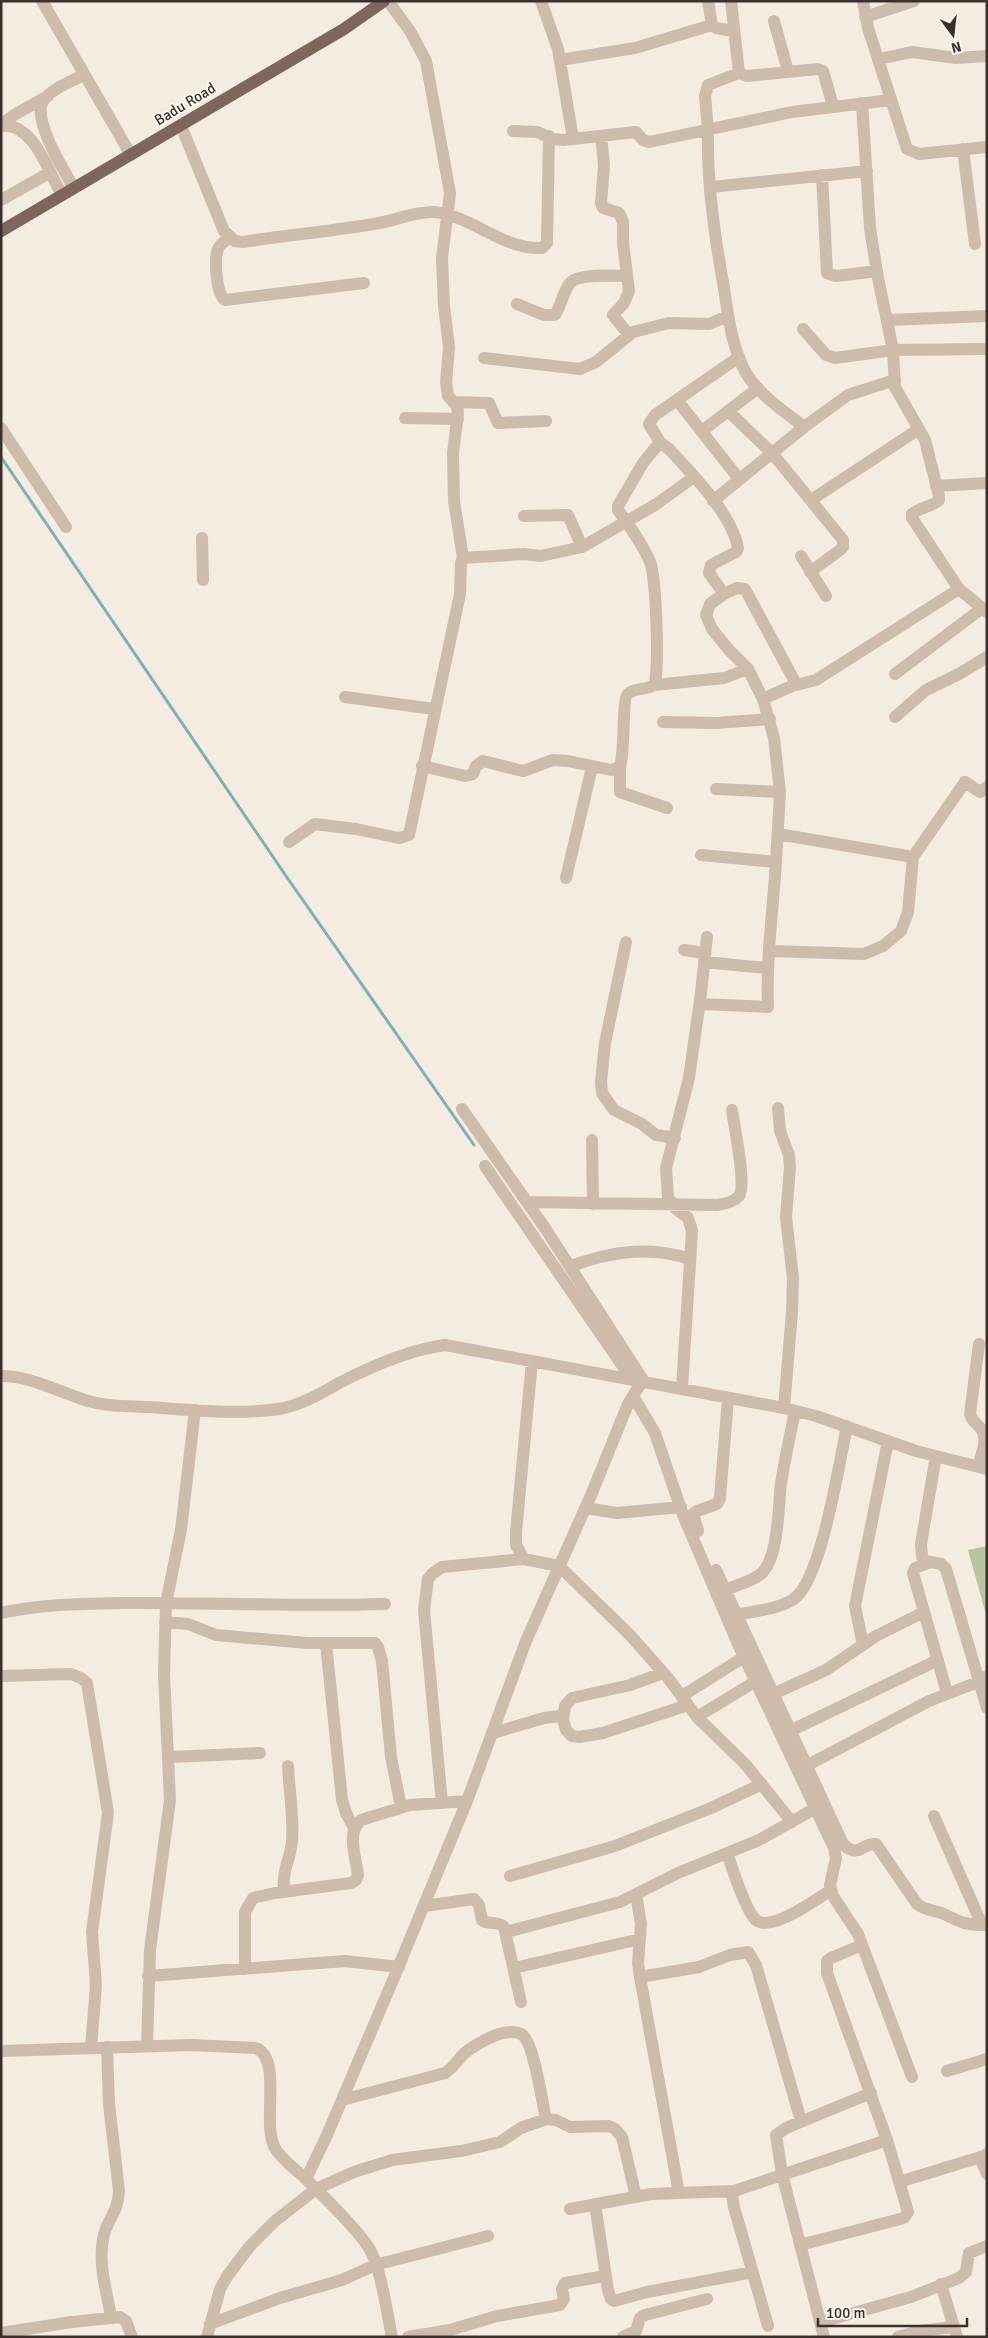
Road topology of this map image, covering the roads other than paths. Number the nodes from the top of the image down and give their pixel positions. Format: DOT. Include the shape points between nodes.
graph roads {
  1 [pos="42,1"];
  2 [pos="384,1"];
  3 [pos="388,1"];
  4 [pos="541,1"];
  5 [pos="708,1"];
  6 [pos="731,1"];
  7 [pos="863,1"];
  8 [pos="914,1"];
  9 [pos="865,17"];
  10 [pos="774,21"];
  11 [pos="712,25"];
  12 [pos="734,31"];
  13 [pos="987,56"];
  14 [pos="880,59"];
  15 [pos="560,60"];
  16 [pos="788,71"];
  17 [pos="739,73"];
  18 [pos="83,75"];
  19 [pos="48,96"];
  20 [pos="892,100"];
  21 [pos="862,103"];
  22 [pos="833,106"];
  23 [pos="1,126"];
  24 [pos="181,126"];
  25 [pos="514,131"];
  26 [pos="705,131"];
  27 [pos="549,136"];
  28 [pos="601,136"];
  29 [pos="573,139"];
  30 [pos="987,147"];
  31 [pos="963,149"];
  32 [pos="130,155"];
  33 [pos="867,171"];
  34 [pos="49,173"];
  35 [pos="822,176"];
  36 [pos="711,187"];
  37 [pos="74,188"];
  38 [pos="62,195"];
  39 [pos="1,200"];
  40 [pos="448,215"];
  41 [pos="1,231"];
  42 [pos="229,238"];
  43 [pos="974,244"];
  44 [pos="877,271"];
  45 [pos="627,276"];
  46 [pos="364,283"];
  47 [pos="517,304"];
  48 [pos="728,316"];
  49 [pos="987,316"];
  50 [pos="887,320"];
  51 [pos="803,329"];
  52 [pos="629,335"];
  53 [pos="987,349"];
  54 [pos="893,350"];
  55 [pos="739,357"];
  56 [pos="484,358"];
  57 [pos="895,380"];
  58 [pos="758,388"];
  59 [pos="677,400"];
  60 [pos="453,402"];
  61 [pos="728,411"];
  62 [pos="405,418"];
  63 [pos="458,419"];
  64 [pos="546,421"];
  65 [pos="804,426"];
  66 [pos="1,428"];
  67 [pos="919,429"];
  68 [pos="702,431"];
  69 [pos="660,442"];
  70 [pos="772,453"];
  71 [pos="694,477"];
  72 [pos="739,479"];
  73 [pos="987,483"];
  74 [pos="936,486"];
  75 [pos="713,500"];
  76 [pos="811,500"];
  77 [pos="524,516"];
  78 [pos="626,522"];
  79 [pos="66,527"];
  80 [pos="202,538"];
  81 [pos="582,547"];
  82 [pos="800,556"];
  83 [pos="464,558"];
  84 [pos="810,572"];
  85 [pos="203,580"];
  86 [pos="960,589"];
  87 [pos="724,594"];
  88 [pos="826,596"];
  89 [pos="984,610"];
  90 [pos="987,657"];
  91 [pos="748,669"];
  92 [pos="895,674"];
  93 [pos="654,685"];
  94 [pos="792,686"];
  95 [pos="345,697"];
  96 [pos="763,699"];
  97 [pos="434,709"];
  98 [pos="895,717"];
  99 [pos="770,719"];
  100 [pos="663,722"];
  101 [pos="422,766"];
  102 [pos="592,767"];
  103 [pos="620,767"];
  104 [pos="987,787"];
  105 [pos="716,789"];
  106 [pos="780,792"];
  107 [pos="668,808"];
  108 [pos="778,834"];
  109 [pos="289,842"];
  110 [pos="701,855"];
  111 [pos="913,857"];
  112 [pos="776,862"];
  113 [pos="566,878"];
  114 [pos="707,937"];
  115 [pos="626,942"];
  116 [pos="684,950"];
  117 [pos="770,951"];
  118 [pos="704,958"];
  119 [pos="767,968"];
  120 [pos="700,1004"];
  121 [pos="462,1108"];
  122 [pos="778,1108"];
  123 [pos="732,1110"];
  124 [pos="674,1138"];
  125 [pos="592,1140"];
  126 [pos="486,1166"];
  127 [pos="527,1202"];
  128 [pos="671,1203"];
  129 [pos="594,1204"];
  130 [pos="690,1259"];
  131 [pos="571,1266"];
  132 [pos="980,1344"];
  133 [pos="532,1361"];
  134 [pos="1,1376"];
  135 [pos="637,1379"];
  136 [pos="682,1388"];
  137 [pos="633,1396"];
  138 [pos="728,1398"];
  139 [pos="195,1410"];
  140 [pos="789,1410"];
  141 [pos="847,1426"];
  142 [pos="888,1441"];
  143 [pos="936,1456"];
  144 [pos="982,1468"];
  145 [pos="681,1507"];
  146 [pos="585,1508"];
  147 [pos="524,1559"];
  148 [pos="931,1562"];
  149 [pos="559,1566"];
  150 [pos="725,1590"];
  151 [pos="166,1603"];
  152 [pos="385,1604"];
  153 [pos="924,1612"];
  154 [pos="1,1613"];
  155 [pos="736,1615"];
  156 [pos="165,1622"];
  157 [pos="326,1643"];
  158 [pos="863,1645"];
  159 [pos="744,1657"];
  160 [pos="938,1660"];
  161 [pos="663,1673"];
  162 [pos="1,1676"];
  163 [pos="982,1679"];
  164 [pos="756,1681"];
  165 [pos="947,1693"];
  166 [pos="773,1694"];
  167 [pos="685,1700"];
  168 [pos="987,1708"];
  169 [pos="697,1717"];
  170 [pos="563,1719"];
  171 [pos="790,1731"];
  172 [pos="493,1733"];
  173 [pos="260,1752"];
  174 [pos="170,1757"];
  175 [pos="288,1766"];
  176 [pos="806,1766"];
  177 [pos="762,1784"];
  178 [pos="467,1801"];
  179 [pos="442,1803"];
  180 [pos="401,1807"];
  181 [pos="816,1808"];
  182 [pos="934,1816"];
  183 [pos="792,1822"];
  184 [pos="354,1828"];
  185 [pos="727,1853"];
  186 [pos="510,1876"];
  187 [pos="831,1890"];
  188 [pos="284,1892"];
  189 [pos="636,1894"];
  190 [pos="424,1906"];
  191 [pos="984,1925"];
  192 [pos="506,1932"];
  193 [pos="640,1939"];
  194 [pos="862,1945"];
  195 [pos="399,1966"];
  196 [pos="514,1968"];
  197 [pos="245,1969"];
  198 [pos="148,1976"];
  199 [pos="640,1977"];
  200 [pos="521,2002"];
  201 [pos="147,2046"];
  202 [pos="107,2047"];
  203 [pos="91,2048"];
  204 [pos="1,2051"];
  205 [pos="987,2059"];
  206 [pos="947,2071"];
  207 [pos="912,2077"];
  208 [pos="871,2093"];
  209 [pos="342,2100"];
  210 [pos="546,2119"];
  211 [pos="801,2122"];
  212 [pos="888,2140"];
  213 [pos="985,2155"];
  214 [pos="782,2174"];
  215 [pos="987,2174"];
  216 [pos="306,2179"];
  217 [pos="899,2182"];
  218 [pos="316,2190"];
  219 [pos="734,2191"];
  220 [pos="679,2193"];
  221 [pos="636,2197"];
  222 [pos="595,2204"];
  223 [pos="570,2209"];
  224 [pos="488,2236"];
  225 [pos="800,2245"];
  226 [pos="987,2246"];
  227 [pos="375,2265"];
  228 [pos="753,2272"];
  229 [pos="605,2276"];
  230 [pos="941,2284"];
  231 [pos="706,2299"];
  232 [pos="111,2317"];
  233 [pos="821,2322"];
  234 [pos="210,2324"];
  235 [pos="768,2326"];
  236 [pos="956,2332"];
  237 [pos="1,2333"];
  238 [pos="132,2337"];
  239 [pos="207,2337"];
  240 [pos="392,2337"];
  241 [pos="408,2337"];
  242 [pos="623,2337"];
  243 [pos="824,2337"];
  244 [pos="898,2337"];
  1 -- 18 [label="street"];
  2 -- 24 [label="main road, Badu Road" via="344,29"];
  3 -- 40 [label="street" via="410,30 426,61 448,178"];
  4 -- 15 [label="street"];
  5 -- 11 [label="street"];
  6 -- 12 [label="street"];
  7 -- 9 [label="street"];
  8 -- 9 [label="street"];
  9 -- 14 [label="street"];
  10 -- 16 [label="street"];
  11 -- 12 [label="street"];
  11 -- 15 [label="street" via="635,48"];
  12 -- 17 [label="street"];
  13 -- 14 [label="street" via="956,58 912,52"];
  14 -- 20 [label="street"];
  15 -- 29 [label="street"];
  16 -- 17 [label="street" via="747,76"];
  16 -- 22 [label="street" via="812,68 824,71"];
  17 -- 26 [label="street" via="708,85"];
  18 -- 19 [label="street"];
  18 -- 32 [label="street"];
  19 -- 23 [label="street"];
  19 -- 37 [label="street" via="42,103 43,124"];
  20 -- 21 [label="street"];
  20 -- 31 [label="street" via="907,149 919,154"];
  21 -- 22 [label="street"];
  21 -- 33 [label="street"];
  22 -- 26 [label="street"];
  23 -- 34 [label="street" via="13,126 28,134"];
  24 -- 32 [label="main road, Badu Road"];
  24 -- 42 [label="street"];
  25 -- 27 [label="street"];
  26 -- 28 [label="street" via="649,142 636,132"];
  26 -- 36 [label="street"];
  27 -- 29 [label="street"];
  27 -- 40 [label="street" via="546,247 537,249 516,243"];
  28 -- 29 [label="street"];
  28 -- 45 [label="street" via="604,165 601,203 603,208 619,212 622,216"];
  30 -- 31 [label="street"];
  31 -- 43 [label="street"];
  32 -- 37 [label="main road, Badu Road"];
  33 -- 35 [label="street"];
  33 -- 44 [label="street" via="870,228"];
  34 -- 38 [label="street"];
  34 -- 39 [label="street"];
  35 -- 36 [label="street"];
  35 -- 44 [label="street" via="827,273 836,276"];
  36 -- 48 [label="street"];
  37 -- 38 [label="main road, Badu Road"];
  38 -- 41 [label="main road, Badu Road"];
  40 -- 42 [label="street" via="422,213 379,223 243,242"];
  40 -- 60 [label="street" via="442,258 449,347 446,382 448,396"];
  42 -- 46 [label="street" via="222,242 217,254 218,288 225,300"];
  44 -- 50 [label="street"];
  45 -- 47 [label="street" via="574,280 555,315 544,315"];
  45 -- 52 [label="street" via="626,299 613,316"];
  48 -- 52 [label="street" via="702,325 687,322 659,325"];
  48 -- 55 [label="street"];
  49 -- 50 [label="street"];
  50 -- 54 [label="street"];
  51 -- 54 [label="street" via="826,354 834,358"];
  52 -- 56 [label="street" via="596,362 580,368"];
  53 -- 54 [label="street"];
  54 -- 57 [label="street"];
  55 -- 58 [label="street"];
  55 -- 59 [label="street"];
  57 -- 65 [label="street" via="848,395"];
  57 -- 67 [label="street" via="898,394"];
  58 -- 61 [label="street"];
  58 -- 65 [label="street"];
  59 -- 68 [label="street"];
  59 -- 69 [label="street" via="650,420 650,428"];
  60 -- 63 [label="street"];
  60 -- 64 [label="street" via="490,403 498,423"];
  61 -- 68 [label="street"];
  61 -- 70 [label="street"];
  62 -- 63 [label="street"];
  63 -- 83 [label="street" via="453,453 454,501"];
  65 -- 70 [label="street"];
  66 -- 79 [label="street"];
  67 -- 74 [label="street" via="925,440"];
  67 -- 76 [label="street"];
  68 -- 72 [label="street"];
  69 -- 71 [label="street"];
  69 -- 78 [label="street" via="619,502 618,510"];
  70 -- 72 [label="street"];
  70 -- 76 [label="street"];
  71 -- 75 [label="street"];
  71 -- 78 [label="street"];
  72 -- 75 [label="street"];
  73 -- 74 [label="street"];
  74 -- 86 [label="street" via="939,500 916,511 912,518"];
  75 -- 87 [label="street" via="734,533 738,548 710,565 708,573"];
  76 -- 84 [label="street" via="841,536 843,544 840,550"];
  77 -- 81 [label="street" via="568,515"];
  78 -- 81 [label="street"];
  78 -- 93 [label="street" via="651,565 655,614"];
  80 -- 85 [label="street"];
  81 -- 83 [label="street" via="541,556 514,554"];
  82 -- 84 [label="street"];
  83 -- 97 [label="street" via="460,594"];
  84 -- 88 [label="street"];
  86 -- 89 [label="street"];
  86 -- 94 [label="street" via="816,680"];
  87 -- 91 [label="street" via="710,604 706,615 729,650"];
  87 -- 94 [label="street" via="737,588 745,589 794,680"];
  89 -- 92 [label="street"];
  90 -- 98 [label="street" via="926,690"];
  91 -- 93 [label="street" via="724,678"];
  91 -- 96 [label="street"];
  93 -- 103 [label="street" via="632,691 625,697 625,735"];
  94 -- 96 [label="street"];
  95 -- 97 [label="street"];
  96 -- 99 [label="street"];
  97 -- 101 [label="street"];
  99 -- 100 [label="street" via="717,723"];
  99 -- 106 [label="street" via="779,766"];
  101 -- 102 [label="street" via="465,776 472,774 482,761 523,771 552,760"];
  101 -- 109 [label="street" via="407,837 315,824"];
  102 -- 103 [label="street" via="611,770"];
  102 -- 113 [label="street"];
  103 -- 107 [label="street" via="620,792"];
  104 -- 111 [label="street" via="980,792 964,782"];
  105 -- 106 [label="street"];
  106 -- 108 [label="street"];
  108 -- 111 [label="street"];
  108 -- 112 [label="street"];
  110 -- 112 [label="street"];
  111 -- 117 [label="street" via="908,912 901,931 883,946 864,954"];
  112 -- 117 [label="street"];
  114 -- 118 [label="street"];
  115 -- 124 [label="street" via="605,1043 602,1093 614,1110 642,1124 656,1136"];
  116 -- 118 [label="street"];
  117 -- 119 [label="street"];
  118 -- 119 [label="street"];
  118 -- 120 [label="street"];
  119 -- 120 [label="street" via="768,1007"];
  120 -- 124 [label="street" via="689,1078"];
  121 -- 127 [label="street"];
  122 -- 140 [label="street" via="780,1131 790,1167 786,1218 793,1278"];
  123 -- 128 [label="street" via="742,1179 740,1196 717,1205"];
  124 -- 128 [label="street" via="666,1168 666,1188"];
  125 -- 129 [label="street"];
  126 -- 135 [label="street"];
  127 -- 129 [label="street"];
  127 -- 131 [label="street"];
  128 -- 129 [label="street"];
  128 -- 130 [label="street" via="691,1223"];
  130 -- 131 [label="street" via="661,1252 632,1252 607,1254"];
  130 -- 136 [label="street"];
  131 -- 135 [label="street"];
  132 -- 144 [label="street" via="970,1414 984,1434"];
  133 -- 135 [label="street"];
  133 -- 139 [label="street" via="463,1346 428,1347 379,1364 299,1404 252,1411"];
  133 -- 147 [label="street" via="516,1532 516,1545"];
  134 -- 139 [label="street" via="32,1381 94,1402"];
  135 -- 136 [label="street"];
  135 -- 137 [label="street"];
  136 -- 138 [label="street"];
  137 -- 145 [label="street" via="655,1433"];
  137 -- 146 [label="street"];
  138 -- 140 [label="street"];
  138 -- 150 [label="street" via="720,1498 711,1508 697,1511 693,1518"];
  139 -- 151 [label="street" via="181,1530"];
  140 -- 141 [label="street"];
  140 -- 150 [label="street" via="775,1538 768,1565 753,1579"];
  141 -- 142 [label="street"];
  141 -- 155 [label="street" via="822,1537 806,1583 793,1600"];
  142 -- 143 [label="street"];
  142 -- 158 [label="street" via="855,1606"];
  143 -- 144 [label="street"];
  143 -- 148 [label="street" via="921,1544 922,1557"];
  145 -- 146 [label="street" via="617,1514"];
  145 -- 159 [label="street"];
  146 -- 149 [label="street"];
  147 -- 149 [label="street"];
  147 -- 179 [label="street" via="442,1567 428,1579 424,1610 426,1643"];
  148 -- 153 [label="street" via="915,1568 913,1573"];
  148 -- 163 [label="street" via="946,1568"];
  149 -- 161 [label="street" via="629,1634"];
  149 -- 172 [label="street" via="526,1641"];
  150 -- 155 [label="street"];
  151 -- 152 [label="street"];
  151 -- 154 [label="street" via="80,1604"];
  151 -- 156 [label="street"];
  153 -- 158 [label="street" via="896,1624"];
  153 -- 160 [label="street"];
  155 -- 166 [label="street"];
  156 -- 157 [label="street" via="188,1624 216,1635"];
  156 -- 174 [label="street" via="164,1674"];
  157 -- 180 [label="street" via="369,1641 378,1646 391,1757"];
  157 -- 184 [label="street" via="342,1800"];
  158 -- 166 [label="street" via="826,1670"];
  159 -- 164 [label="street"];
  159 -- 167 [label="street"];
  160 -- 165 [label="street"];
  160 -- 171 [label="street"];
  161 -- 167 [label="street"];
  161 -- 170 [label="street" via="630,1685 572,1698 565,1706"];
  162 -- 203 [label="street" via="71,1674 87,1683 108,1813 92,1932 96,1985"];
  163 -- 165 [label="street"];
  163 -- 168 [label="street"];
  164 -- 169 [label="street"];
  164 -- 181 [label="street"];
  165 -- 176 [label="street"];
  166 -- 171 [label="street"];
  167 -- 169 [label="street"];
  167 -- 170 [label="street" via="603,1733 579,1738 566,1730"];
  169 -- 177 [label="street"];
  170 -- 172 [label="street" via="553,1716"];
  171 -- 176 [label="street"];
  172 -- 178 [label="street"];
  173 -- 174 [label="street"];
  174 -- 198 [label="street" via="169,1816"];
  175 -- 188 [label="street" via="292,1834 283,1875"];
  176 -- 191 [label="street" via="839,1837 848,1848 857,1851 876,1844 923,1909 942,1913 959,1923"];
  177 -- 183 [label="street"];
  177 -- 186 [label="street" via="615,1846"];
  178 -- 179 [label="street"];
  178 -- 190 [label="street"];
  179 -- 180 [label="street"];
  180 -- 184 [label="street" via="369,1816"];
  181 -- 183 [label="street"];
  181 -- 187 [label="street" via="835,1854"];
  182 -- 191 [label="street"];
  183 -- 185 [label="street"];
  184 -- 188 [label="street" via="356,1880 340,1886"];
  185 -- 187 [label="street" via="751,1914 762,1923 786,1917"];
  185 -- 189 [label="street"];
  187 -- 194 [label="street"];
  188 -- 197 [label="street" via="261,1895 252,1898 248,1904 243,1925"];
  189 -- 192 [label="street" via="605,1907"];
  189 -- 193 [label="street"];
  190 -- 192 [label="street" via="474,1899 479,1905 482,1920 501,1924"];
  190 -- 195 [label="street"];
  192 -- 196 [label="street"];
  193 -- 196 [label="street"];
  193 -- 199 [label="street"];
  194 -- 207 [label="street"];
  194 -- 208 [label="street" via="831,1958 826,1966"];
  195 -- 197 [label="street" via="345,1961"];
  195 -- 209 [label="street"];
  196 -- 200 [label="street"];
  197 -- 198 [label="street"];
  198 -- 201 [label="street"];
  199 -- 211 [label="street" via="699,1967 748,1952 756,1966"];
  199 -- 220 [label="street"];
  201 -- 202 [label="street"];
  201 -- 216 [label="street" via="192,2045 262,2050 270,2071 269,2120 275,2149"];
  202 -- 203 [label="street"];
  202 -- 232 [label="street" via="109,2104 119,2191 118,2203 103,2239 102,2254"];
  203 -- 204 [label="street"];
  205 -- 206 [label="street"];
  208 -- 211 [label="street"];
  208 -- 212 [label="street"];
  209 -- 210 [label="street" via="445,2073 480,2043 500,2034 519,2033 530,2049"];
  209 -- 216 [label="street"];
  210 -- 218 [label="street" via="521,2128 500,2142 392,2160 354,2172"];
  210 -- 221 [label="street" via="570,2127 609,2126 615,2129 622,2136"];
  211 -- 214 [label="street" via="776,2135"];
  212 -- 214 [label="street"];
  212 -- 217 [label="street"];
  213 -- 215 [label="street" via="982,2162"];
  213 -- 217 [label="street"];
  214 -- 219 [label="street"];
  214 -- 225 [label="street"];
  216 -- 218 [label="street"];
  217 -- 225 [label="street" via="908,2212 904,2218"];
  218 -- 227 [label="street" via="370,2249"];
  218 -- 234 [label="street" via="275,2221 239,2260 220,2289"];
  219 -- 220 [label="street"];
  219 -- 228 [label="street" via="734,2207"];
  220 -- 221 [label="street"];
  221 -- 222 [label="street"];
  222 -- 223 [label="street"];
  222 -- 229 [label="street"];
  224 -- 227 [label="street"];
  225 -- 233 [label="street"];
  226 -- 230 [label="street" via="969,2253 964,2275"];
  227 -- 234 [label="street" via="342,2280 280,2298"];
  227 -- 240 [label="street"];
  228 -- 229 [label="street" via="614,2301 609,2295"];
  228 -- 235 [label="street"];
  229 -- 241 [label="street" via="565,2283 560,2305"];
  230 -- 233 [label="street"];
  230 -- 236 [label="street"];
  231 -- 242 [label="street" via="645,2315 640,2318 636,2331"];
  232 -- 237 [label="street"];
  232 -- 238 [label="street" via="126,2321"];
  233 -- 243 [label="street"];
  234 -- 239 [label="street"];
  236 -- 244 [label="street" via="918,2331"];
}
